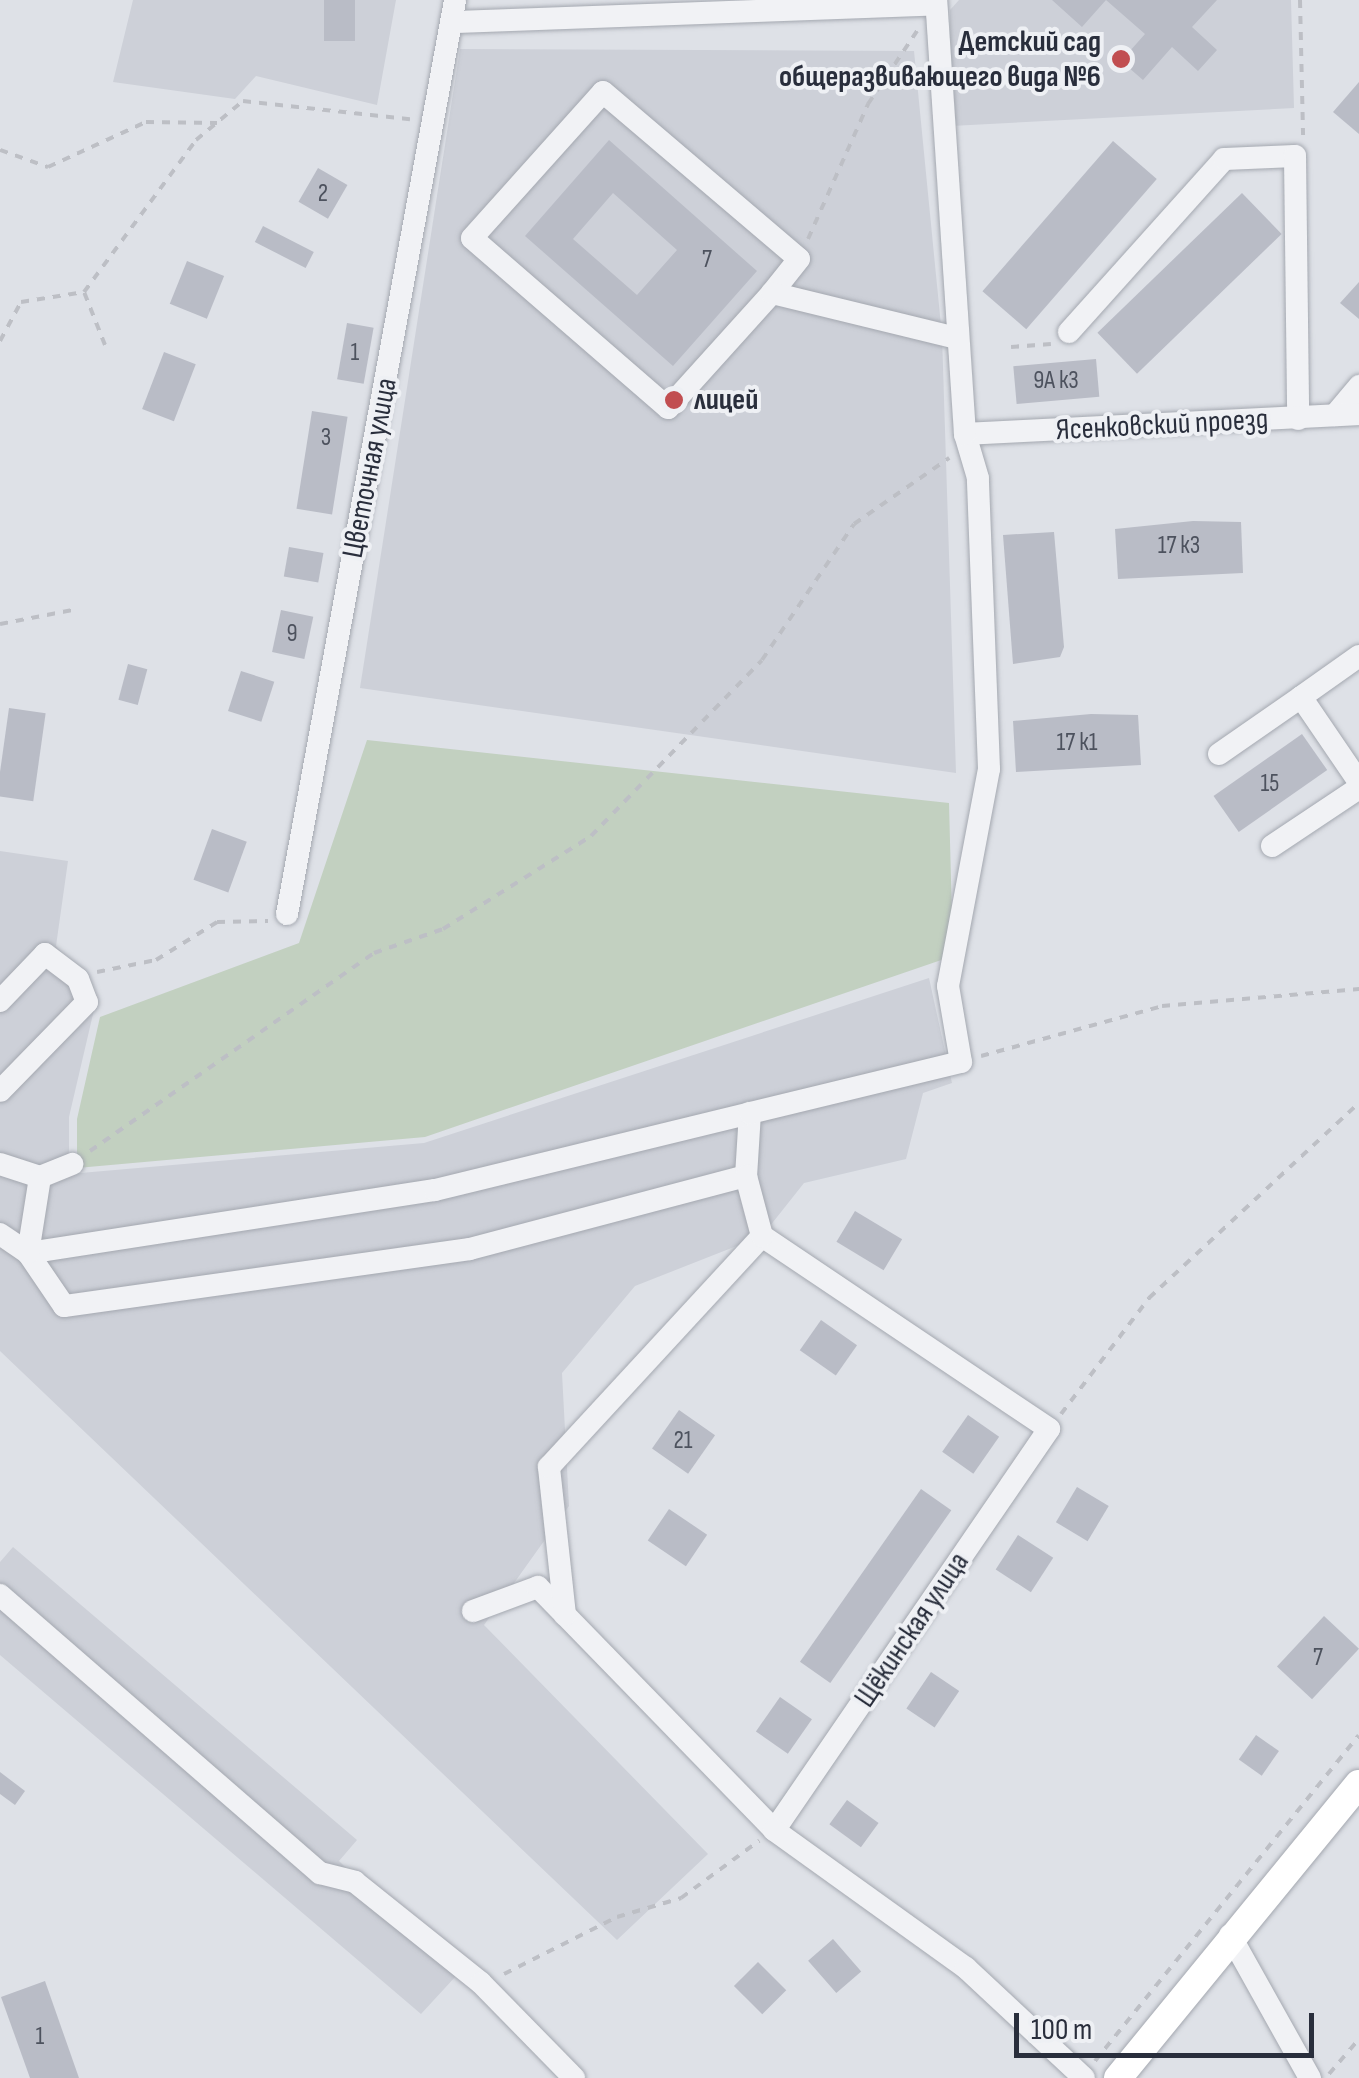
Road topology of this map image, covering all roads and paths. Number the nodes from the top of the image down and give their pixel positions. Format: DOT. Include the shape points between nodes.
graph roads {
  1 [pos="1300,0"];
  2 [pos="936,2"];
  3 [pos="454,11"];
  4 [pos="435,121"];
  5 [pos="216,123"];
  6 [pos="0,150"];
  7 [pos="1295,156"];
  8 [pos="799,258"];
  9 [pos="84,292"];
  10 [pos="772,293"];
  11 [pos="1065,337"];
  12 [pos="958,338"];
  13 [pos="0,341"];
  14 [pos="106,344"];
  15 [pos="1011,348"];
  16 [pos="1359,386"];
  17 [pos="1359,414"];
  18 [pos="1335,415"];
  19 [pos="1298,418"];
  20 [pos="965,434"];
  21 [pos="78,609"];
  22 [pos="0,624"];
  23 [pos="1359,656"];
  24 [pos="1301,697"];
  25 [pos="1219,754"];
  26 [pos="1359,785"];
  27 [pos="1272,846"];
  28 [pos="286,914"];
  29 [pos="88,974"];
  30 [pos="1359,989"];
  31 [pos="2,994"];
  32 [pos="961,1062"];
  33 [pos="0,1091"];
  34 [pos="1359,1103"];
  35 [pos="750,1113"];
  36 [pos="0,1164"];
  37 [pos="72,1164"];
  38 [pos="746,1176"];
  39 [pos="40,1177"];
  40 [pos="0,1234"];
  41 [pos="762,1236"];
  42 [pos="28,1254"];
  43 [pos="1049,1429"];
  44 [pos="0,1594"];
  45 [pos="473,1611"];
  46 [pos="565,1615"];
  47 [pos="1359,1736"];
  48 [pos="1359,1784"];
  49 [pos="774,1830"];
  50 [pos="1230,1934"];
  51 [pos="481,1983"];
  52 [pos="1359,2039"];
  53 [pos="574,2078"];
  54 [pos="1084,2078"];
  55 [pos="1118,2078"];
  56 [pos="1310,2078"];
  57 [pos="1326,2078"];
  1 -- 7 [label="path" via="1306,126"];
  2 -- 3 [label="street"];
  2 -- 8 [label="path" via="868,104"];
  2 -- 12 [label="street"];
  3 -- 4 [label="street, Цветочная улица"];
  4 -- 5 [label="path" via="243,101"];
  4 -- 28 [label="street, Цветочная улица"];
  5 -- 6 [label="path" via="146,122 48,167"];
  5 -- 9 [label="path"];
  7 -- 11 [label="street" via="1224,158"];
  7 -- 19 [label="street"];
  8 -- 10 [label="street"];
  8 -- 10 [label="street" via="603,92 472,238 668,408"];
  9 -- 13 [label="path" via="21,302"];
  9 -- 14 [label="path"];
  10 -- 12 [label="street"];
  11 -- 15 [label="path"];
  12 -- 20 [label="street"];
  16 -- 18 [label="street"];
  17 -- 18 [label="street, Ясенковский проезд"];
  18 -- 19 [label="street, Ясенковский проезд"];
  19 -- 20 [label="street, Ясенковский проезд"];
  20 -- 32 [label="street" via="978,478 988,769 948,986"];
  20 -- 37 [label="path" via="946,463 854,524 762,660 591,836 443,929 374,953"];
  21 -- 22 [label="path"];
  23 -- 24 [label="street"];
  24 -- 25 [label="street"];
  24 -- 26 [label="street"];
  26 -- 27 [label="street"];
  28 -- 29 [label="path" via="254,927 217,922 156,960"];
  30 -- 32 [label="path" via="1162,1006"];
  31 -- 33 [label="street" via="45,954 78,979 86,1002"];
  32 -- 35 [label="street"];
  34 -- 43 [label="path" via="1149,1298"];
  35 -- 38 [label="street"];
  35 -- 42 [label="street" via="435,1190"];
  36 -- 39 [label="street"];
  37 -- 39 [label="street"];
  38 -- 41 [label="street"];
  38 -- 42 [label="street" via="470,1249 64,1306"];
  39 -- 42 [label="street"];
  40 -- 42 [label="street"];
  41 -- 43 [label="street"];
  41 -- 46 [label="street" via="549,1467"];
  43 -- 49 [label="street, Щёкинская улица"];
  44 -- 51 [label="street" via="320,1873 356,1882"];
  45 -- 46 [label="street" via="538,1587"];
  46 -- 49 [label="street"];
  47 -- 54 [label="path"];
  48 -- 50 [label="main road"];
  49 -- 51 [label="path" via="681,1898 617,1917"];
  49 -- 54 [label="street" via="966,1968"];
  50 -- 55 [label="main road"];
  50 -- 56 [label="street"];
  51 -- 53 [label="street"];
  52 -- 57 [label="path"];
}
